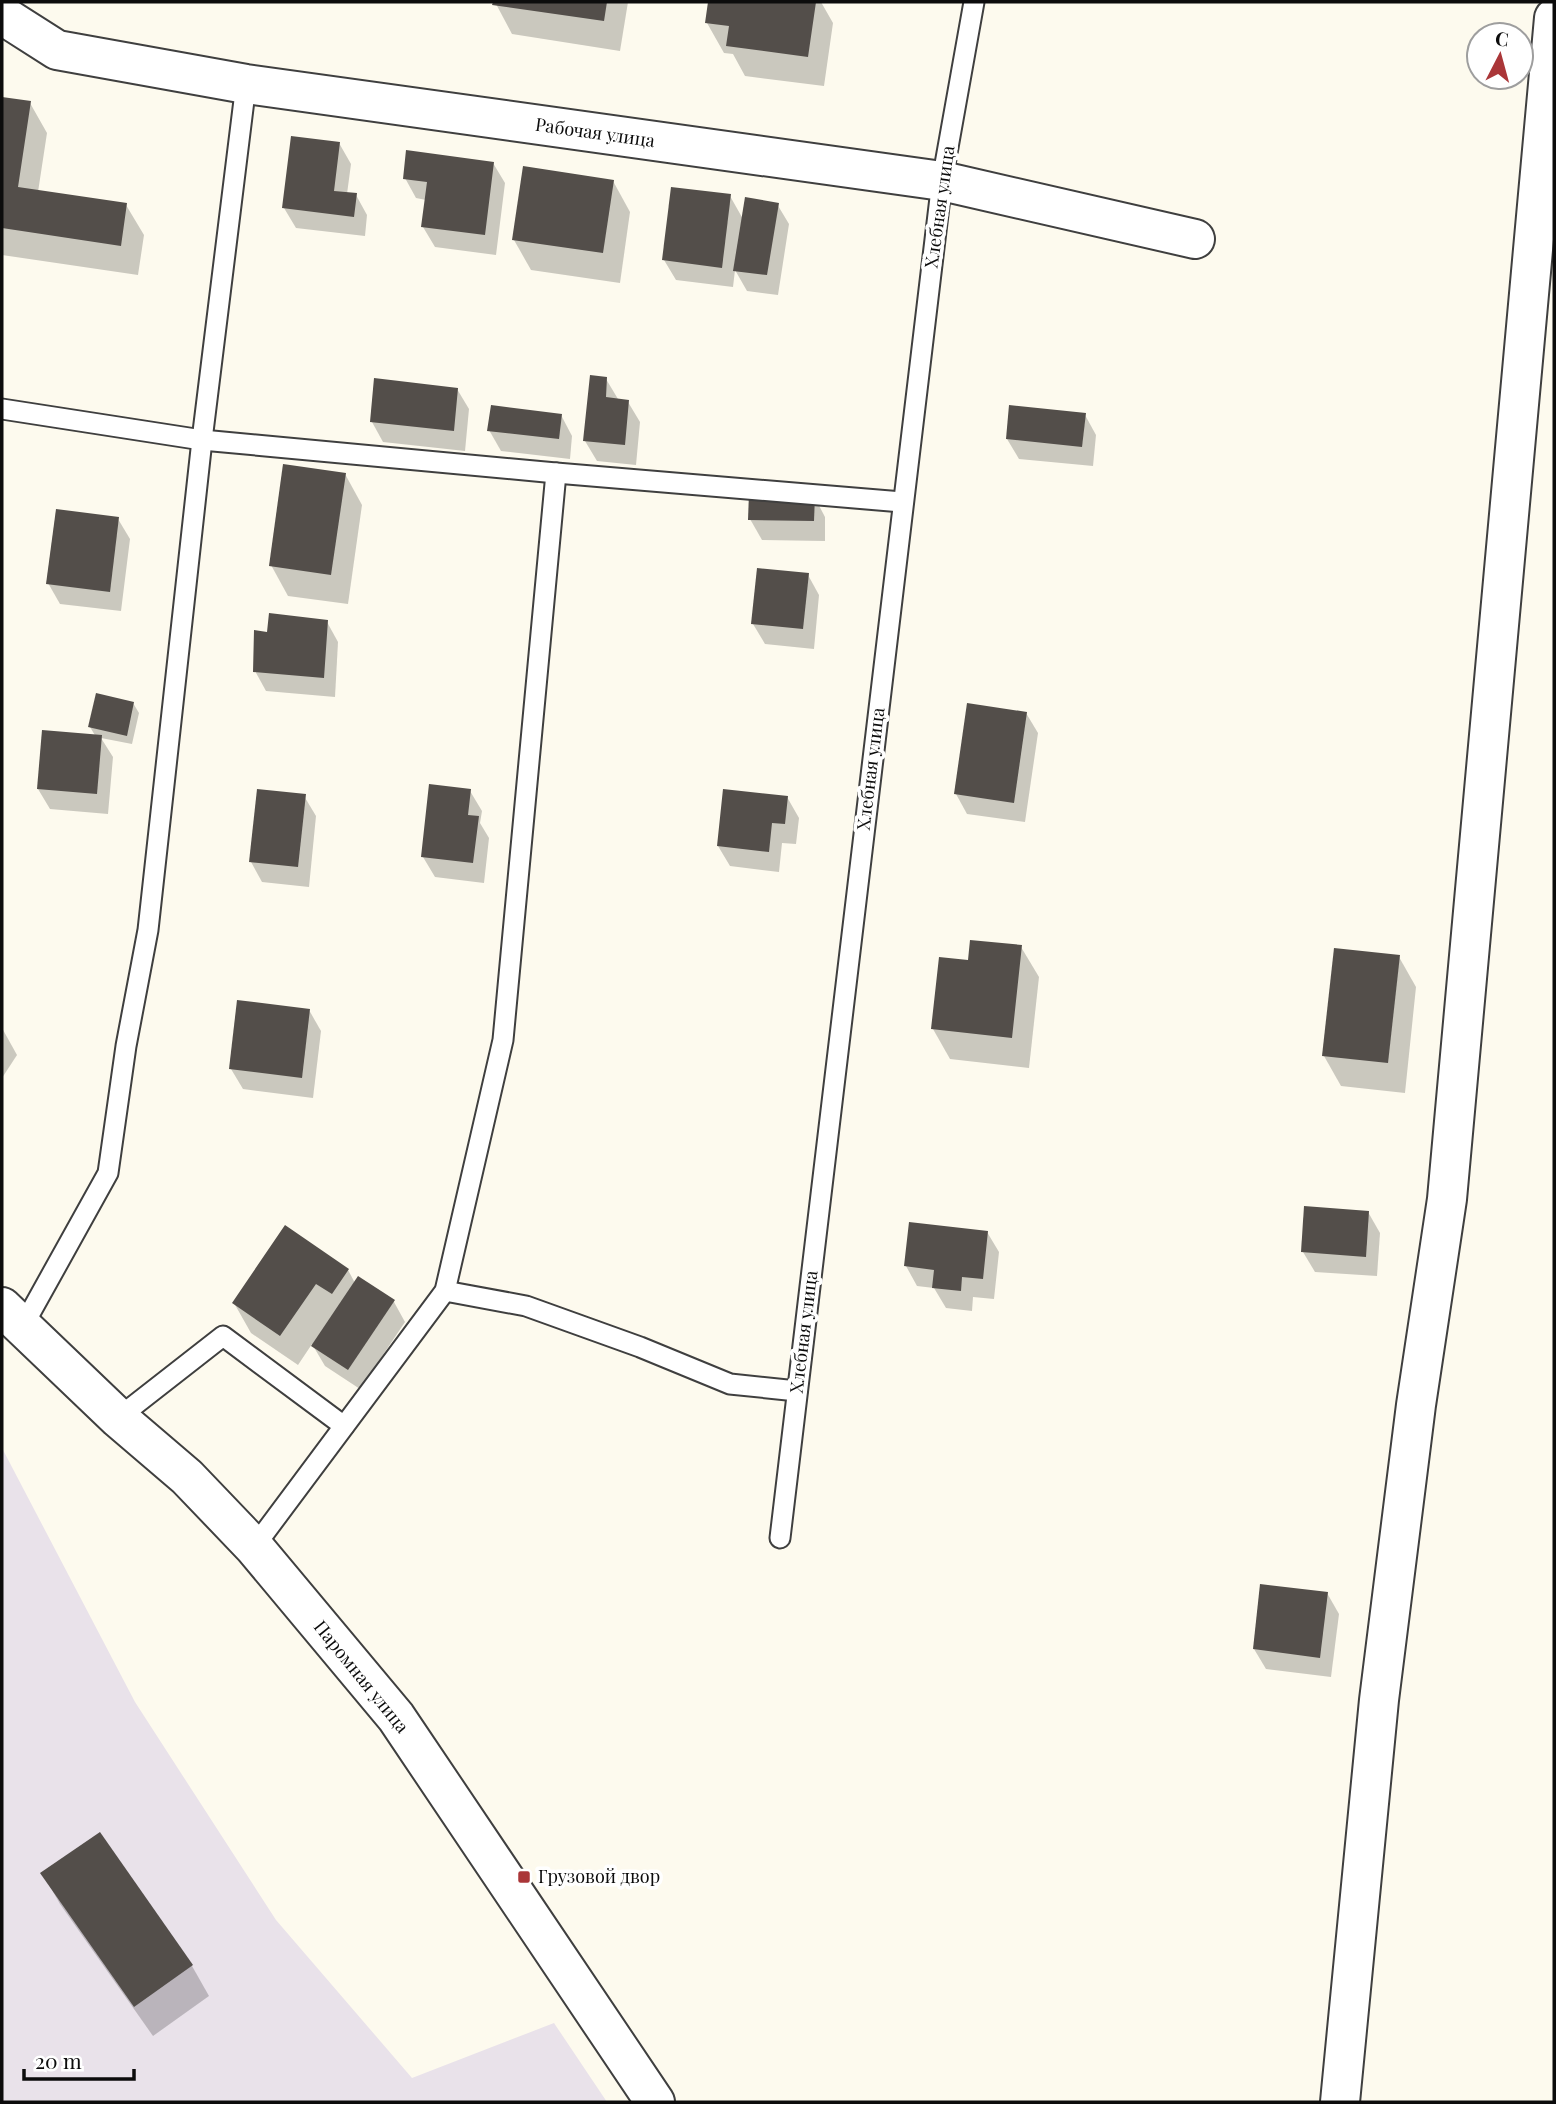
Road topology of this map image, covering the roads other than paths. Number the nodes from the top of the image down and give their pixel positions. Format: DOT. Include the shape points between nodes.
graph roads {
  1 [pos="974,2"];
  2 [pos="2,15"];
  3 [pos="1554,18"];
  4 [pos="246,84"];
  5 [pos="942,181"];
  6 [pos="1195,239"];
  7 [pos="2,409"];
  8 [pos="202,440"];
  9 [pos="556,473"];
  10 [pos="902,502"];
  11 [pos="445,1291"];
  12 [pos="13,1316"];
  13 [pos="797,1391"];
  14 [pos="118,1418"];
  15 [pos="344,1426"];
  16 [pos="780,1538"];
  17 [pos="254,1547"];
  18 [pos="655,2102"];
  19 [pos="1340,2102"];
  1 -- 5 [label="lane, Хлебная улица"];
  2 -- 4 [label="street, Рабочая улица" via="57,50"];
  3 -- 19 [label="street" via="1447,1199 1381,1686"];
  4 -- 5 [label="street, Рабочая улица"];
  4 -- 8 [label="lane"];
  5 -- 6 [label="street, Рабочая улица"];
  5 -- 10 [label="lane, Хлебная улица"];
  7 -- 8 [label="lane"];
  8 -- 9 [label="lane"];
  8 -- 12 [label="lane" via="148,930 108,1173"];
  9 -- 10 [label="lane"];
  9 -- 11 [label="lane" via="503,1040"];
  10 -- 13 [label="lane, Хлебная улица"];
  11 -- 13 [label="lane" via="526,1306 730,1384"];
  11 -- 15 [label="lane"];
  12 -- 14 [label="street, Паромная улица"];
  13 -- 16 [label="lane, Хлебная улица"];
  14 -- 15 [label="lane" via="223,1336"];
  14 -- 17 [label="street, Паромная улица" via="187,1477"];
  15 -- 17 [label="lane"];
  17 -- 18 [label="street, Паромная улица" via="396,1717"];
}
